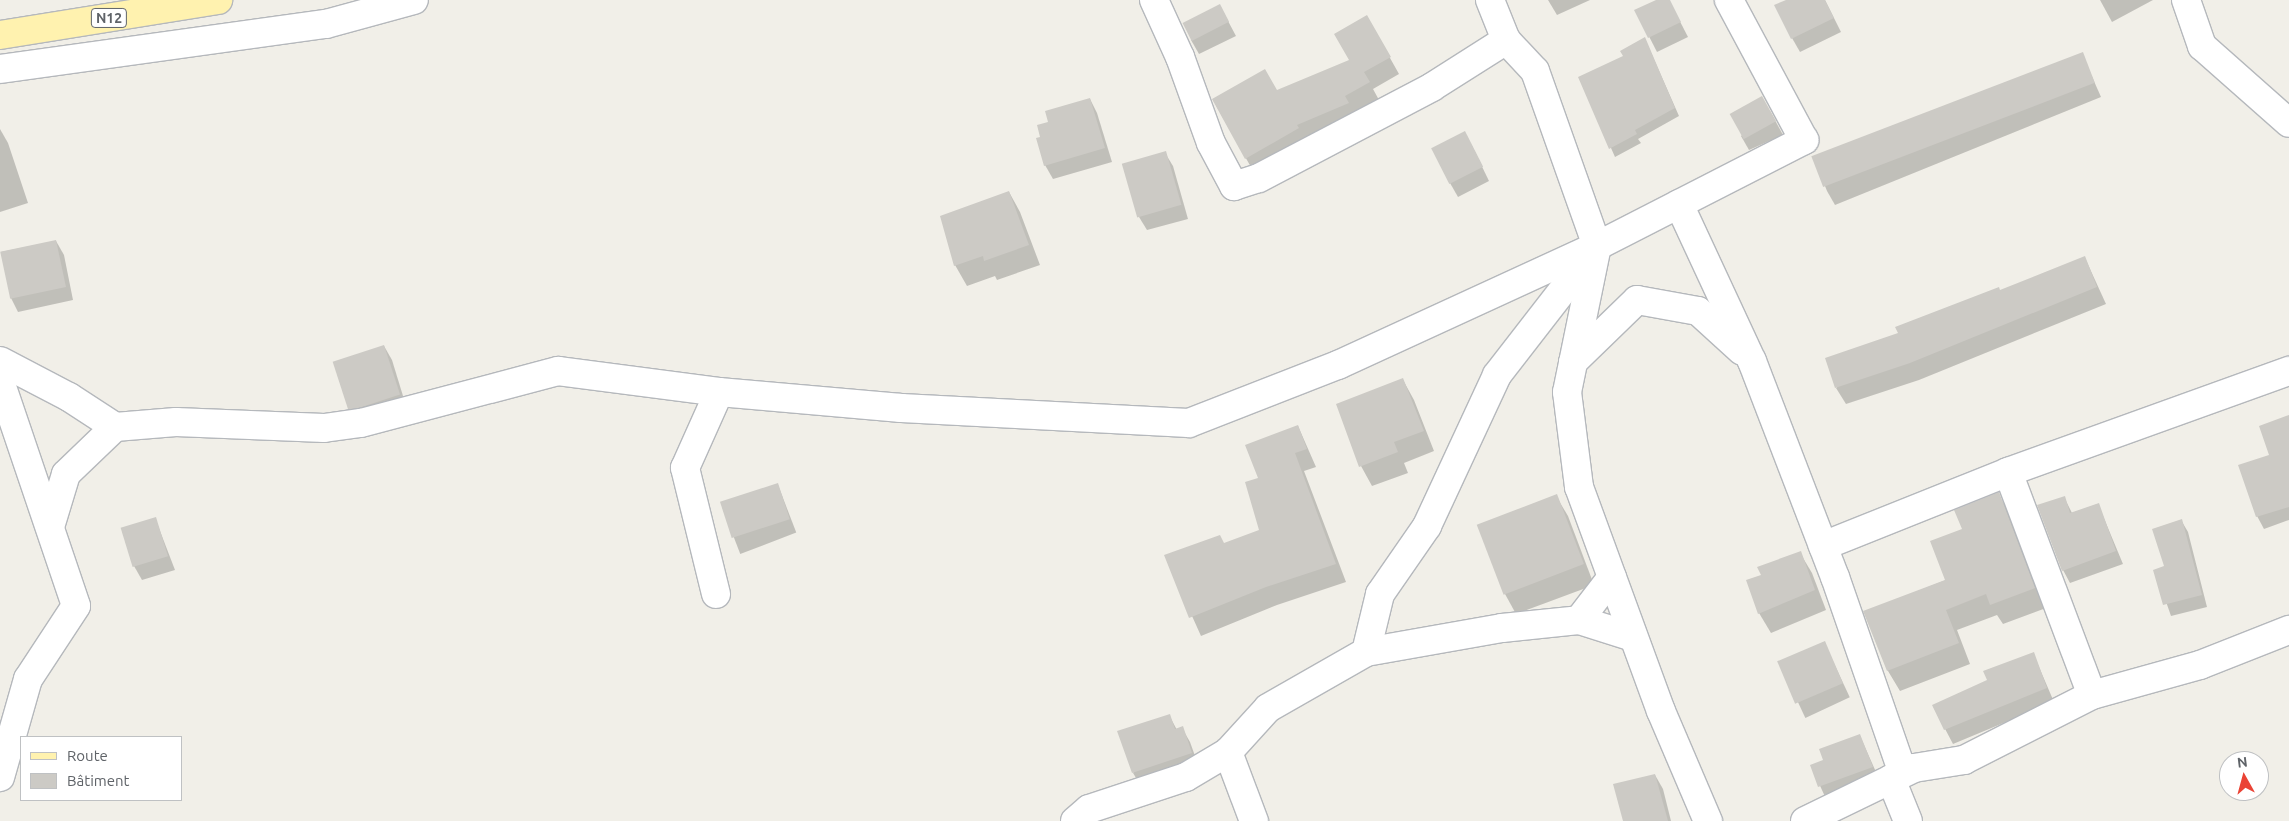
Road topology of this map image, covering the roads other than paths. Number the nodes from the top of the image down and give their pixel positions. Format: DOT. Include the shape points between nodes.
graph roads {
  1 [pos="218,0"];
  2 [pos="414,0"];
  3 [pos="1154,0"];
  4 [pos="1490,0"];
  5 [pos="1729,0"];
  6 [pos="2186,0"];
  7 [pos="0,35"];
  8 [pos="1506,40"];
  9 [pos="0,69"];
  10 [pos="2289,123"];
  11 [pos="1679,204"];
  12 [pos="1597,246"];
  13 [pos="0,361"];
  14 [pos="1752,361"];
  15 [pos="1573,362"];
  16 [pos="2289,371"];
  17 [pos="0,380"];
  18 [pos="719,392"];
  19 [pos="115,428"];
  20 [pos="2008,472"];
  21 [pos="50,527"];
  22 [pos="1823,546"];
  23 [pos="1612,577"];
  24 [pos="716,594"];
  25 [pos="1579,620"];
  26 [pos="1633,637"];
  27 [pos="2286,640"];
  28 [pos="1366,652"];
  29 [pos="2092,696"];
  30 [pos="1228,752"];
  31 [pos="1897,776"];
  32 [pos="0,777"];
  33 [pos="1075,821"];
  34 [pos="1254,821"];
  35 [pos="1708,821"];
  36 [pos="1805,821"];
  37 [pos="1908,821"];
  1 -- 7 [label="main road, N12"];
  2 -- 9 [label="street" via="326,24"];
  3 -- 8 [label="street" via="1180,57 1211,143 1234,186 1259,178 1432,87"];
  4 -- 8 [label="street"];
  5 -- 11 [label="street" via="1804,140"];
  6 -- 10 [label="street" via="2202,46"];
  8 -- 12 [label="street" via="1534,71"];
  11 -- 12 [label="street"];
  11 -- 14 [label="street"];
  12 -- 15 [label="street"];
  12 -- 18 [label="street" via="1338,365 1189,423 901,408"];
  12 -- 28 [label="street" via="1497,375 1427,526 1380,594"];
  13 -- 19 [label="street" via="69,397"];
  14 -- 15 [label="street" via="1698,311 1637,300"];
  14 -- 22 [label="street"];
  15 -- 23 [label="street" via="1567,392 1579,487"];
  16 -- 20 [label="street"];
  17 -- 21 [label="street"];
  18 -- 19 [label="street" via="558,371 361,423 324,428 176,422"];
  18 -- 24 [label="street" via="684,468"];
  19 -- 21 [label="street" via="66,474"];
  20 -- 22 [label="street"];
  20 -- 29 [label="street"];
  21 -- 32 [label="street" via="76,606 28,679"];
  22 -- 31 [label="street"];
  23 -- 25 [label="street"];
  23 -- 26 [label="street"];
  25 -- 26 [label="street"];
  25 -- 28 [label="street" via="1502,628"];
  26 -- 35 [label="street"];
  27 -- 29 [label="street"];
  28 -- 30 [label="street" via="1268,708"];
  29 -- 31 [label="street" via="1964,760 1914,768"];
  30 -- 33 [label="street" via="1186,777 1089,809"];
  30 -- 34 [label="street"];
  31 -- 36 [label="street"];
  31 -- 37 [label="street"];
}
